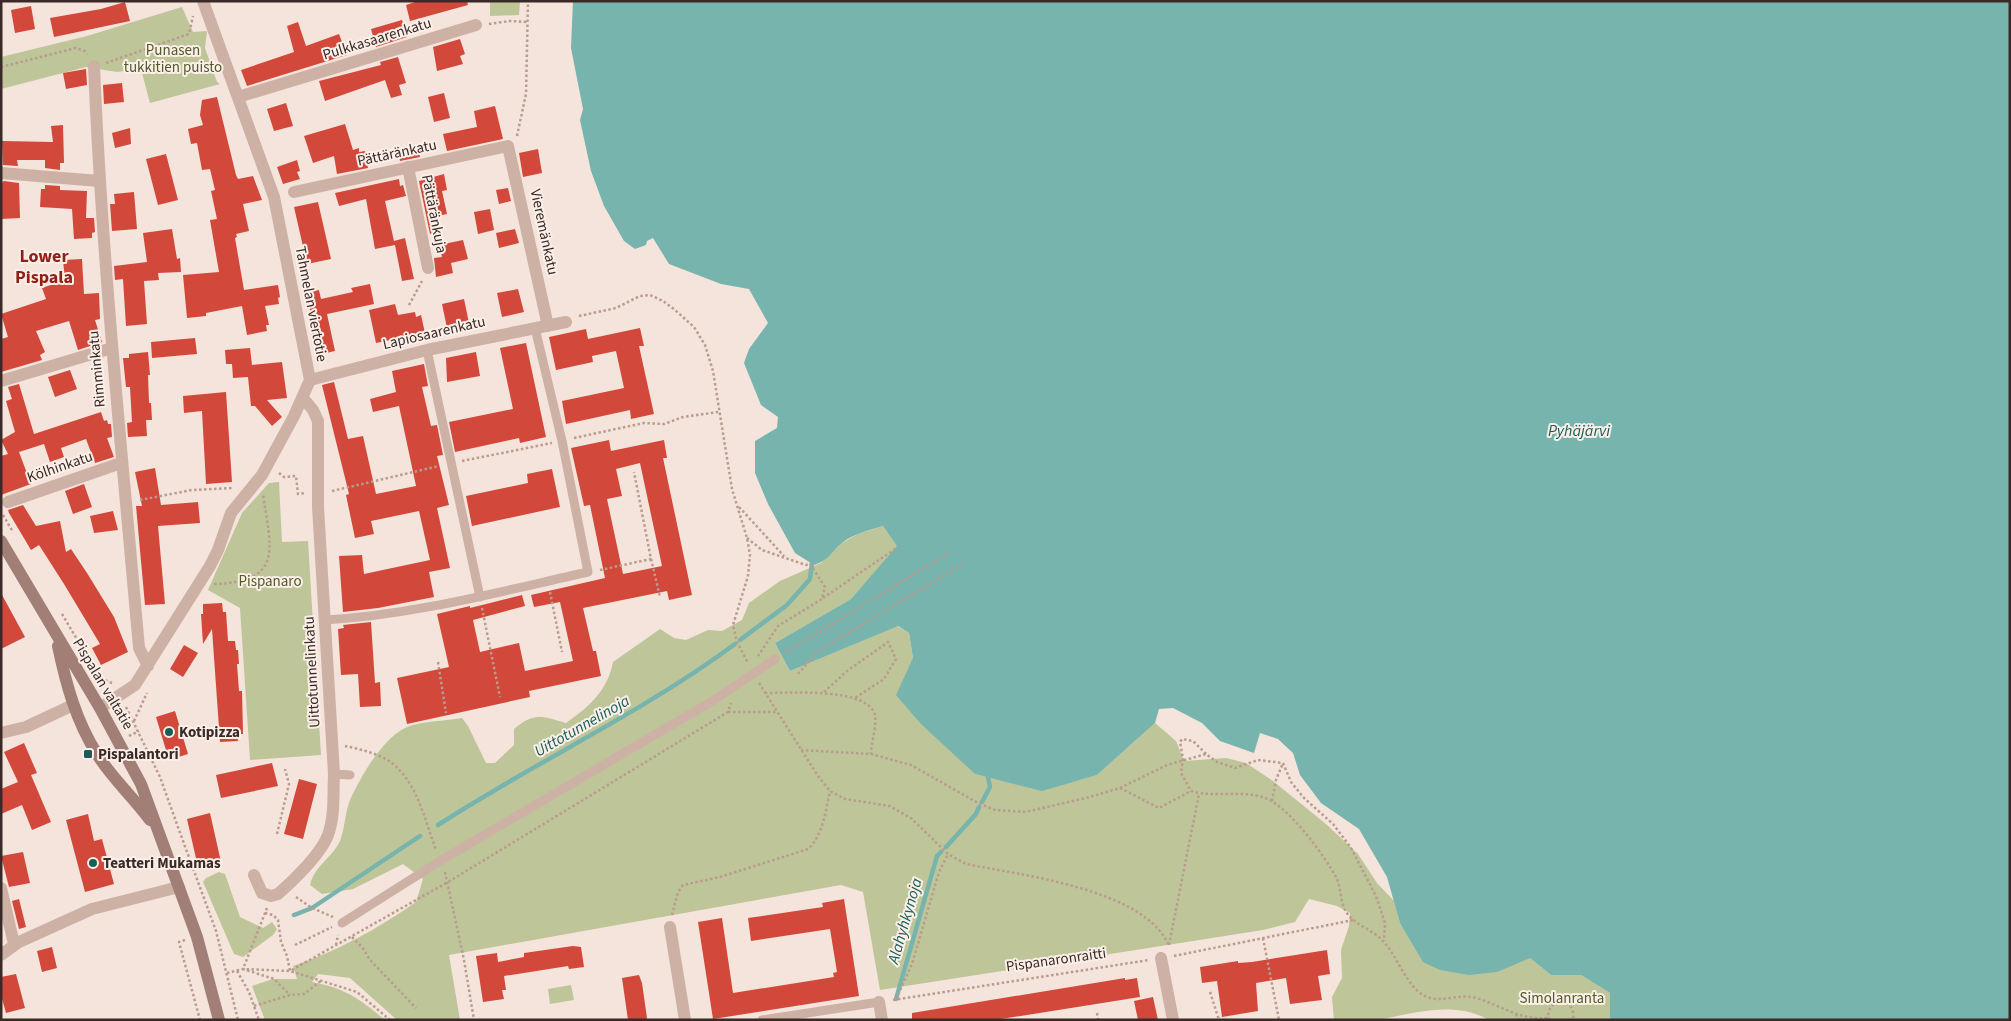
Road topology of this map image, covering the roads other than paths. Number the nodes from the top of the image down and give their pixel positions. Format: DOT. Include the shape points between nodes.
graph roads {
  1 [pos="198,5"];
  2 [pos="476,25"];
  3 [pos="94,66"];
  4 [pos="238,97"];
  5 [pos="508,146"];
  6 [pos="408,167"];
  7 [pos="1,173"];
  8 [pos="99,181"];
  9 [pos="294,192"];
  10 [pos="428,268"];
  11 [pos="566,322"];
  12 [pos="548,326"];
  13 [pos="535,328"];
  14 [pos="112,348"];
  15 [pos="427,350"];
  16 [pos="310,380"];
  17 [pos="1,381"];
  18 [pos="303,398"];
  19 [pos="121,463"];
  20 [pos="8,502"];
  21 [pos="1,541"];
  22 [pos="480,597"];
  23 [pos="325,620"];
  24 [pos="56,636"];
  25 [pos="775,659"];
  26 [pos="148,666"];
  27 [pos="73,705"];
  28 [pos="100,708"];
  29 [pos="1,733"];
  30 [pos="334,774"];
  31 [pos="350,775"];
  32 [pos="157,829"];
  33 [pos="254,875"];
  34 [pos="179,887"];
  35 [pos="1,888"];
  36 [pos="342,923"];
  37 [pos="670,927"];
  38 [pos="14,944"];
  39 [pos="1,955"];
  40 [pos="1161,958"];
  41 [pos="879,1002"];
  42 [pos="219,1020"];
  43 [pos="685,1020"];
  44 [pos="762,1020"];
  45 [pos="882,1020"];
  46 [pos="1173,1020"];
  1 -- 4 [label="street, Tahmelan viertotie"];
  2 -- 4 [label="street, Pulkkasaarenkatu"];
  3 -- 8 [label="street, Rimminkatu"];
  4 -- 16 [label="street, Tahmelan viertotie" via="274,197"];
  5 -- 6 [label="street, Pättäränkatu"];
  5 -- 12 [label="street, Vieremänkatu"];
  6 -- 9 [label="street, Pättäränkatu"];
  6 -- 10 [label="street, Pättäränkuja"];
  7 -- 8 [label="street"];
  8 -- 14 [label="street, Rimminkatu"];
  11 -- 12 [label="street, Lapiosaarenkatu"];
  12 -- 13 [label="street, Lapiosaarenkatu"];
  13 -- 15 [label="street, Lapiosaarenkatu"];
  13 -- 22 [label="lane" via="588,572"];
  14 -- 17 [label="street"];
  14 -- 19 [label="street, Rimminkatu"];
  15 -- 16 [label="street, Lapiosaarenkatu"];
  15 -- 22 [label="lane"];
  16 -- 18 [label="street, Tahmelan viertotie"];
  18 -- 23 [label="street, Uittotunnelinkatu" via="318,421 318,507"];
  18 -- 26 [label="street, Tahmelan viertotie" via="262,475 231,513 210,566"];
  19 -- 20 [label="street, Kölhinkatu"];
  19 -- 26 [label="street, Rimminkatu" via="139,648"];
  21 -- 24 [label="main road, Pispalan valtatie"];
  22 -- 23 [label="lane" via="380,615"];
  23 -- 30 [label="street, Uittotunnelinkatu"];
  24 -- 27 [label="main road"];
  24 -- 28 [label="main road, Pispalan valtatie"];
  25 -- 36 [label="lane" via="640,746 440,861"];
  26 -- 28 [label="street, Tahmelan viertotie" via="135,685"];
  27 -- 29 [label="street" via="26,727"];
  27 -- 32 [label="main road" via="98,755"];
  28 -- 32 [label="main road, Pispalan valtatie" via="141,784"];
  30 -- 31 [label="lane"];
  30 -- 33 [label="street, Uittotunnelinkatu" via="333,816 322,846 286,888 270,900 262,893"];
  32 -- 34 [label="main road, Pispalan valtatie"];
  34 -- 38 [label="street" via="92,909"];
  34 -- 42 [label="main road, Pispalan valtatie" via="197,937"];
  35 -- 38 [label="street"];
  37 -- 43 [label="street"];
  38 -- 39 [label="street"];
  40 -- 46 [label="street"];
  41 -- 44 [label="lane"];
  41 -- 45 [label="street"];
}
